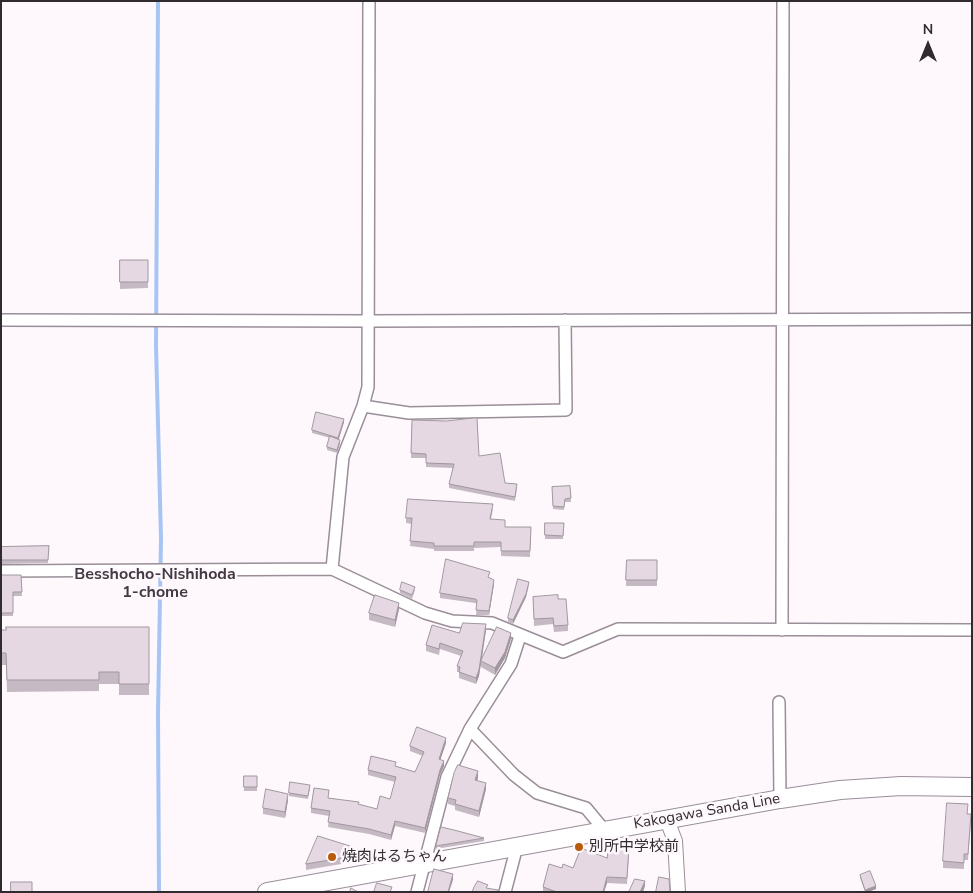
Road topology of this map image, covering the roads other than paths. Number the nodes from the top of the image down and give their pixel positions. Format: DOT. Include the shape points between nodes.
graph roads {
  1 [pos="368,1"];
  2 [pos="783,1"];
  3 [pos="783,319"];
  4 [pos="972,319"];
  5 [pos="1,320"];
  6 [pos="565,320"];
  7 [pos="368,321"];
  8 [pos="364,406"];
  9 [pos="332,569"];
  10 [pos="1,571"];
  11 [pos="782,630"];
  12 [pos="972,630"];
  13 [pos="520,636"];
  14 [pos="779,702"];
  15 [pos="470,729"];
  16 [pos="972,787"];
  17 [pos="780,799"];
  18 [pos="667,820"];
  19 [pos="605,831"];
  20 [pos="517,846"];
  21 [pos="426,863"];
  22 [pos="267,892"];
  23 [pos="417,892"];
  24 [pos="505,892"];
  25 [pos="678,892"];
  1 -- 7 [label="street"];
  2 -- 3 [label="street"];
  3 -- 4 [label="street"];
  3 -- 6 [label="street"];
  3 -- 11 [label="street"];
  5 -- 7 [label="street"];
  6 -- 7 [label="street"];
  6 -- 8 [label="street" via="566,410 409,413"];
  7 -- 8 [label="street" via="368,387"];
  8 -- 9 [label="street" via="343,457"];
  9 -- 10 [label="street"];
  9 -- 13 [label="street" via="425,613 452,621 492,623"];
  11 -- 12 [label="street"];
  11 -- 13 [label="street" via="618,629 563,652"];
  13 -- 15 [label="street" via="511,664"];
  14 -- 17 [label="street"];
  15 -- 19 [label="street" via="514,775 537,793 586,808"];
  15 -- 21 [label="street" via="448,777"];
  16 -- 17 [label="main road, Kakogawa Sanda Line" via="901,786 840,790"];
  17 -- 18 [label="main road, Kakogawa Sanda Line"];
  18 -- 19 [label="main road, Kakogawa Sanda Line"];
  18 -- 25 [label="street" via="675,840"];
  19 -- 20 [label="main road, Kakogawa Sanda Line"];
  20 -- 21 [label="main road, Kakogawa Sanda Line"];
  20 -- 24 [label="street"];
  21 -- 22 [label="main road, Kakogawa Sanda Line"];
  21 -- 23 [label="street"];
}
